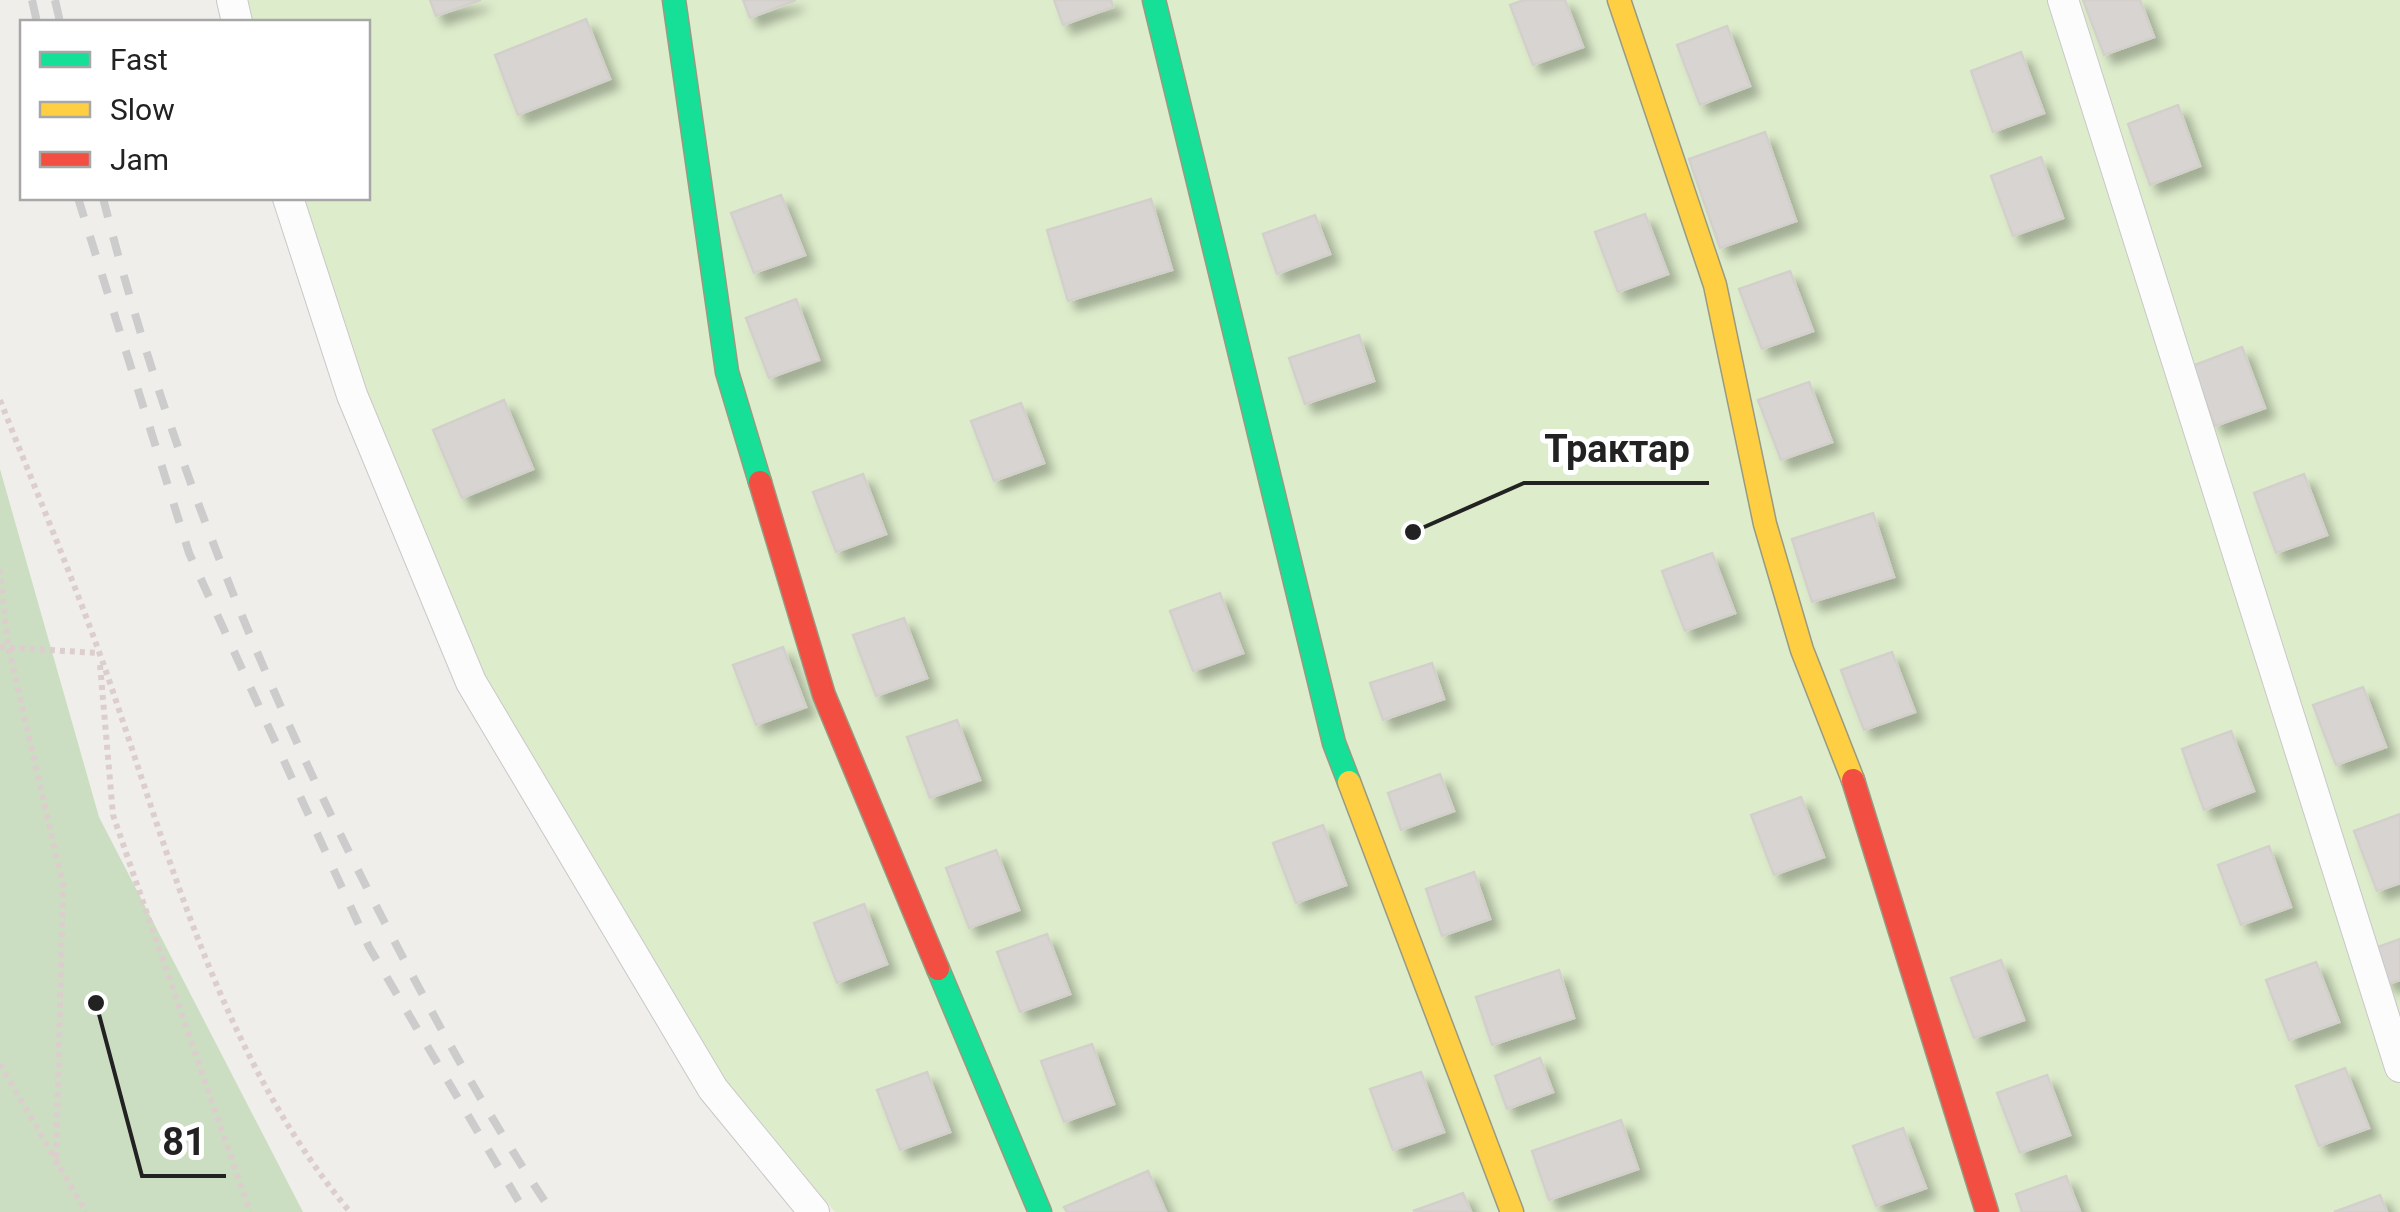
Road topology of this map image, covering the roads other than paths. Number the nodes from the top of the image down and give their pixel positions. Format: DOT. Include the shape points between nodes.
graph roads {
  1 [pos="674,0"];
  2 [pos="1154,0"];
  3 [pos="1619,0"];
  4 [pos="2063,0"];
  5 [pos="289,200"];
  6 [pos="2400,1067"];
  7 [pos="814,1212"];
  8 [pos="1040,1212"];
  9 [pos="1512,1212"];
  10 [pos="1987,1212"];
  1 -- 8 [label="street" via="727,372 824,694"];
  2 -- 9 [label="street" via="1334,743"];
  3 -- 10 [label="street" via="1715,285 1765,524 1802,650 1860,798"];
  4 -- 6 [label="street"];
  5 -- 7 [label="street" via="352,395 471,682 712,1089"];
}
